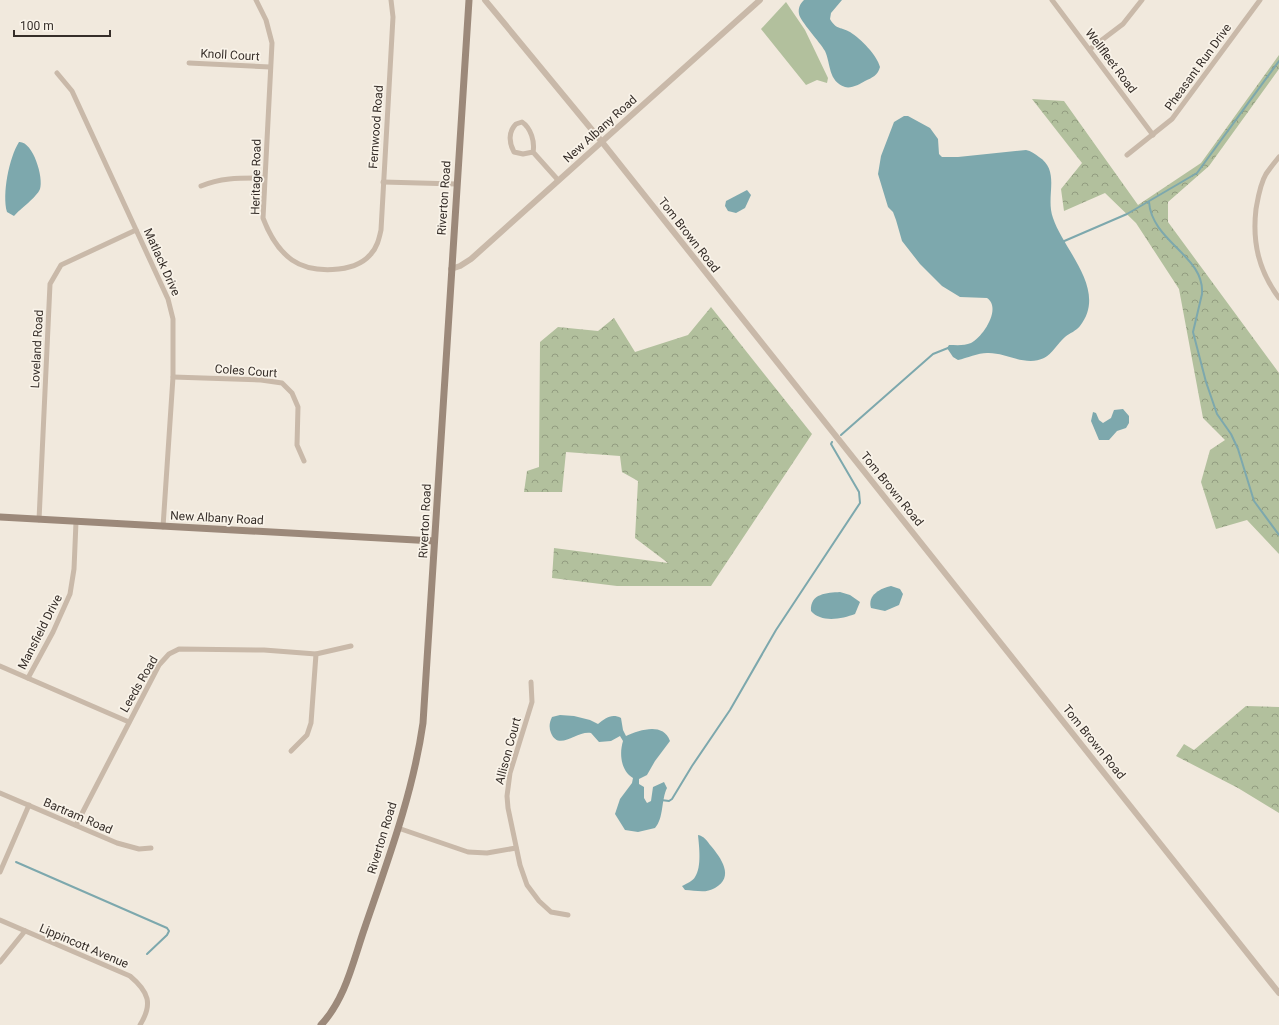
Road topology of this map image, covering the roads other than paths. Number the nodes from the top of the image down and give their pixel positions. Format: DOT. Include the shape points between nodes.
graph roads {
  1 [pos="256,0"];
  2 [pos="392,0"];
  3 [pos="469,0"];
  4 [pos="485,0"];
  5 [pos="760,0"];
  6 [pos="1052,0"];
  7 [pos="1142,0"];
  8 [pos="1260,0"];
  9 [pos="1090,49"];
  10 [pos="189,63"];
  11 [pos="270,67"];
  12 [pos="57,73"];
  13 [pos="1154,135"];
  14 [pos="602,142"];
  15 [pos="533,152"];
  16 [pos="1127,155"];
  17 [pos="1279,157"];
  18 [pos="264,178"];
  19 [pos="558,180"];
  20 [pos="383,182"];
  21 [pos="456,184"];
  22 [pos="201,186"];
  23 [pos="136,230"];
  24 [pos="451,268"];
  25 [pos="1279,298"];
  26 [pos="173,377"];
  27 [pos="304,461"];
  28 [pos="0,518"];
  29 [pos="39,520"];
  30 [pos="76,522"];
  31 [pos="163,526"];
  32 [pos="434,541"];
  33 [pos="351,646"];
  34 [pos="316,654"];
  35 [pos="0,666"];
  36 [pos="28,678"];
  37 [pos="531,682"];
  38 [pos="129,722"];
  39 [pos="291,751"];
  40 [pos="0,793"];
  41 [pos="29,805"];
  42 [pos="76,825"];
  43 [pos="398,828"];
  44 [pos="151,848"];
  45 [pos="516,848"];
  46 [pos="0,872"];
  47 [pos="568,915"];
  48 [pos="0,920"];
  49 [pos="25,932"];
  50 [pos="0,962"];
  51 [pos="1279,992"];
  52 [pos="140,1025"];
  53 [pos="320,1025"];
  1 -- 11 [label="street, Heritage Road" via="271,35"];
  2 -- 20 [label="street, Fernwood Road" via="394,17"];
  3 -- 21 [label="main road, Riverton Road"];
  4 -- 14 [label="street, Tom Brown Road"];
  5 -- 14 [label="street, New Albany Road"];
  6 -- 9 [label="street, Wellfleet Road"];
  7 -- 9 [label="street" via="1123,24"];
  8 -- 13 [label="street, Pheasant Run Drive" via="1187,100 1172,119"];
  9 -- 13 [label="street, Wellfleet Road"];
  10 -- 11 [label="street, Knoll Court"];
  11 -- 18 [label="street, Heritage Road"];
  12 -- 23 [label="street, Matlack Drive" via="72,91"];
  13 -- 16 [label="street, Pheasant Run Drive"];
  14 -- 19 [label="street, New Albany Road"];
  14 -- 51 [label="street, Tom Brown Road"];
  15 -- 15 [label="street" via="514,152 510,133 516,124 522,122 527,125 534,145"];
  15 -- 19 [label="street"];
  17 -- 25 [label="street" via="1266,175 1258,196 1254,229 1262,271"];
  18 -- 20 [label="street, Heritage Road" via="262,210 268,231 283,253 305,266 340,269 353,266 370,255 378,244"];
  18 -- 22 [label="street" via="227,178"];
  19 -- 24 [label="street, New Albany Road" via="471,259"];
  20 -- 21 [label="street, Fernwood Road"];
  21 -- 24 [label="main road, Riverton Road"];
  23 -- 26 [label="street, Matlack Drive" via="168,300 173,319"];
  23 -- 29 [label="street, Loveland Road" via="61,265 50,284"];
  24 -- 32 [label="main road, Riverton Road"];
  26 -- 27 [label="street, Coles Court" via="282,383 292,393 298,406 297,446"];
  26 -- 31 [label="street, Matlack Drive"];
  28 -- 29 [label="main road, New Albany Road"];
  29 -- 30 [label="main road, New Albany Road"];
  30 -- 31 [label="main road, New Albany Road"];
  30 -- 36 [label="street, Mansfield Drive" via="70,594"];
  31 -- 32 [label="main road, New Albany Road"];
  32 -- 43 [label="main road, Riverton Road" via="423,723 413,774"];
  33 -- 34 [label="street, Leeds Road"];
  34 -- 38 [label="street, Leeds Road" via="264,650 174,650 159,665"];
  34 -- 39 [label="street" via="311,723 307,735"];
  35 -- 36 [label="street"];
  36 -- 38 [label="street"];
  37 -- 45 [label="street, Allison Court" via="532,702 510,773 507,796"];
  38 -- 42 [label="street, Leeds Road"];
  40 -- 41 [label="street, Bartram Road"];
  41 -- 42 [label="street, Bartram Road"];
  41 -- 46 [label="street"];
  42 -- 44 [label="street, Bartram Road" via="125,846"];
  43 -- 45 [label="street" via="468,852"];
  43 -- 53 [label="main road, Riverton Road" via="344,990"];
  45 -- 47 [label="street, Allison Court" via="527,885 539,901 551,912"];
  48 -- 49 [label="street, Lippincott Avenue"];
  49 -- 50 [label="street"];
  49 -- 52 [label="street, Lippincott Avenue" via="130,976 141,985 148,999 146,1015"];
}
